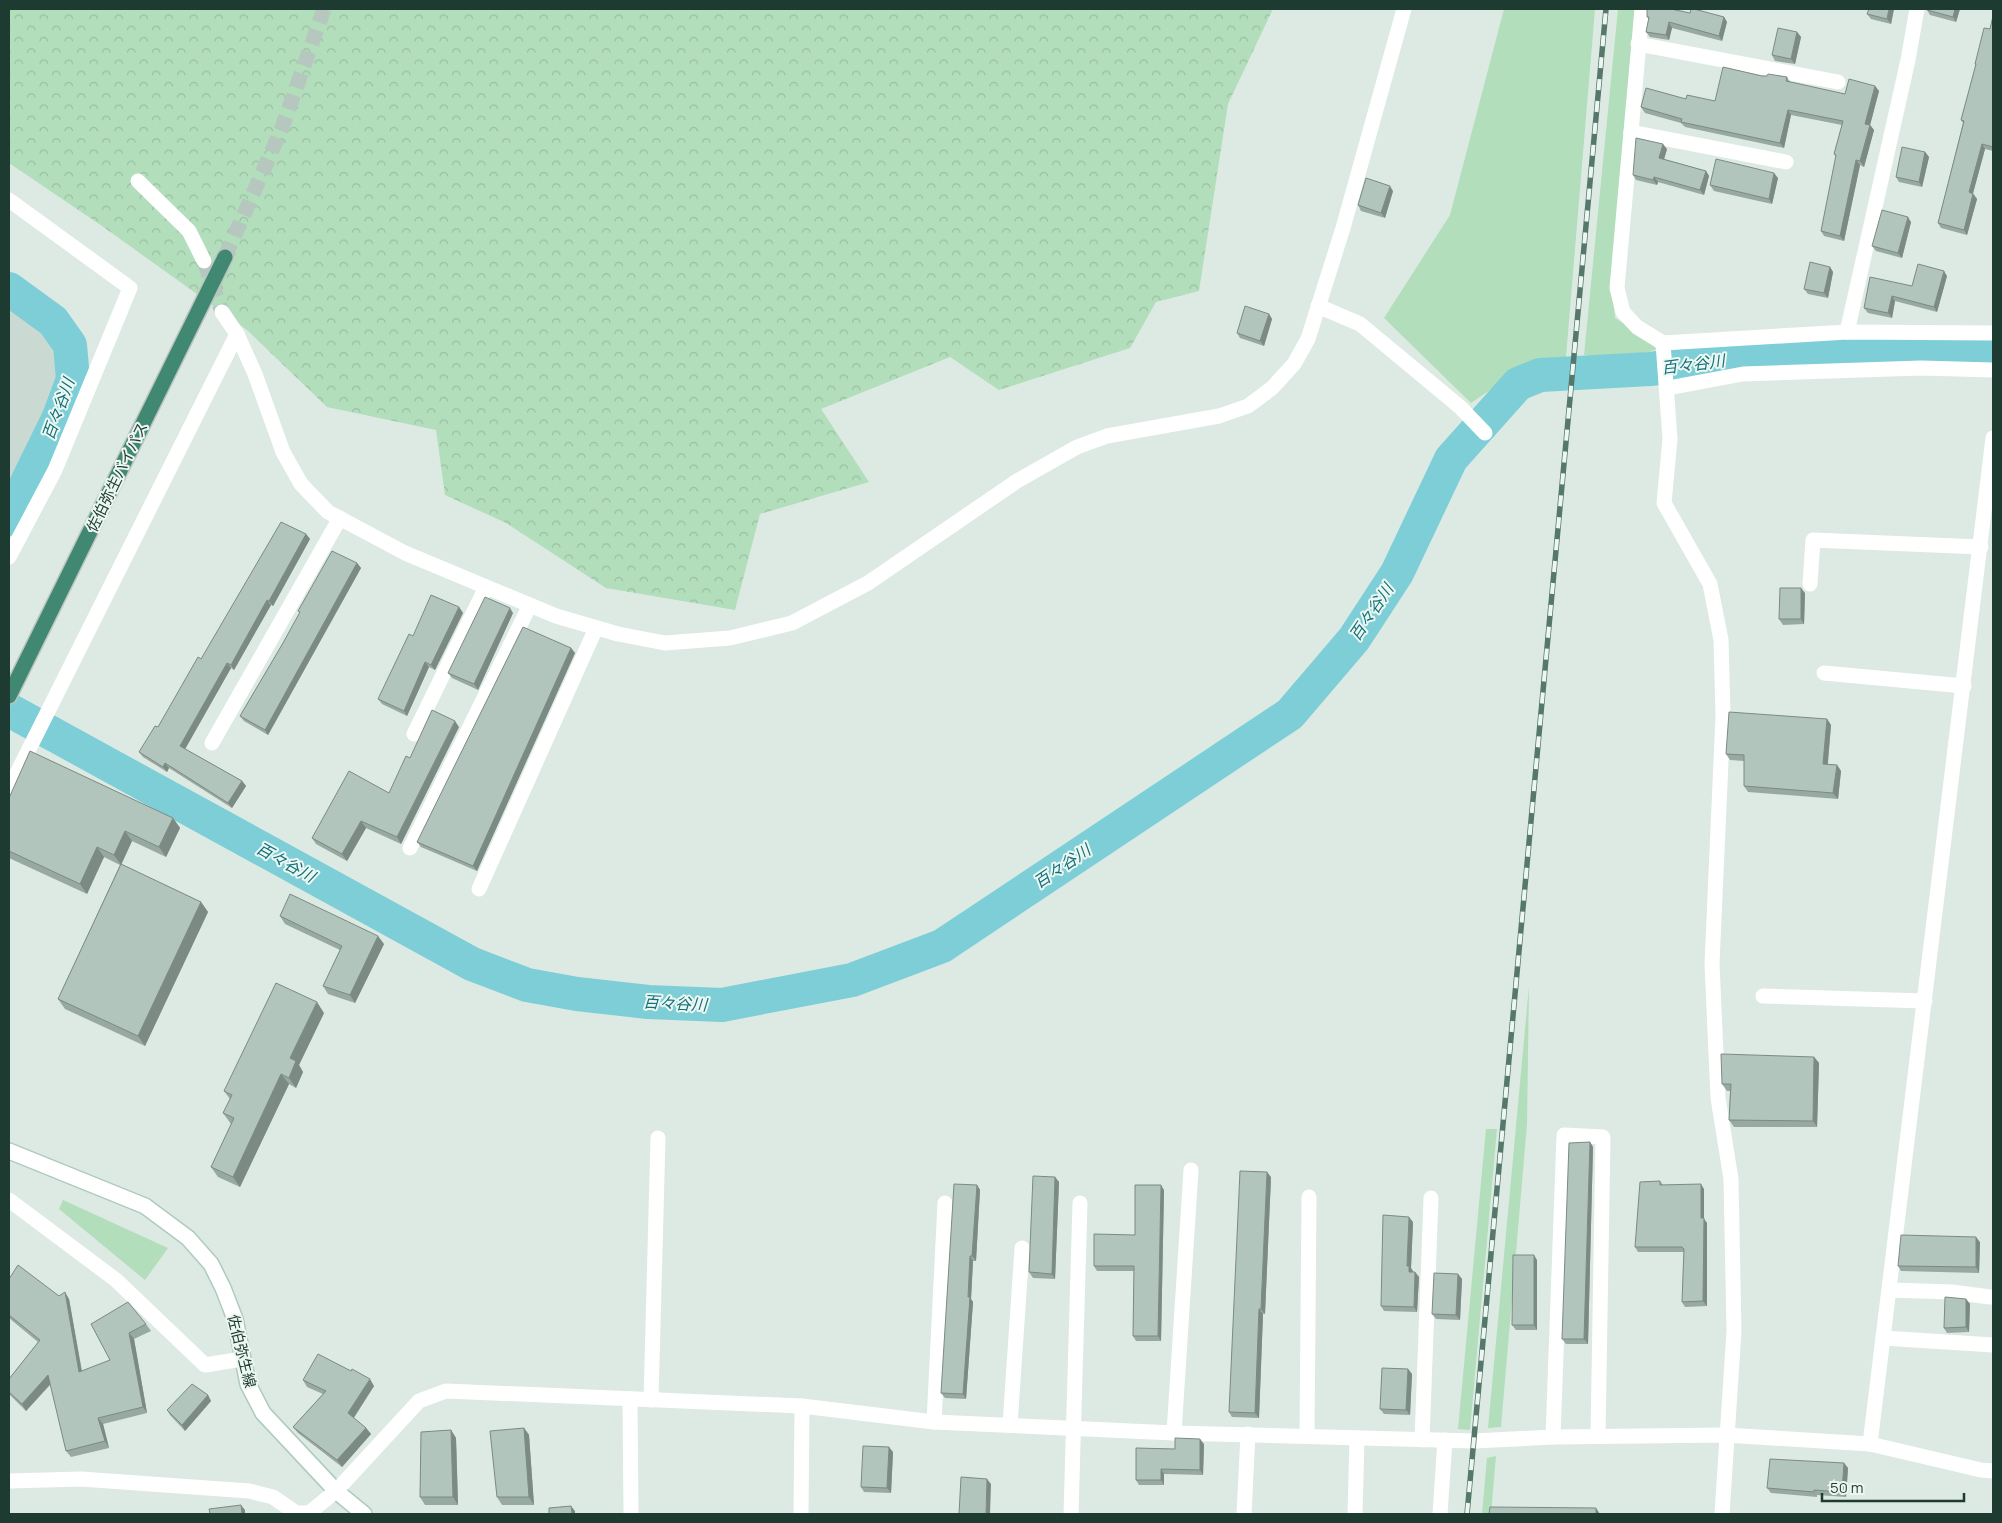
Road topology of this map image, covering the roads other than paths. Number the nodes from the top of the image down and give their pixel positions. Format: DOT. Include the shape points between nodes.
graph roads {
  1 [pos="1404,9"];
  2 [pos="1642,9"];
  3 [pos="1917,9"];
  4 [pos="1638,44"];
  5 [pos="1838,82"];
  6 [pos="1631,132"];
  7 [pos="1786,162"];
  8 [pos="138,181"];
  9 [pos="9,200"];
  10 [pos="225,257"];
  11 [pos="204,261"];
  12 [pos="1318,306"];
  13 [pos="222,312"];
  14 [pos="1847,332"];
  15 [pos="237,334"];
  16 [pos="1993,334"];
  17 [pos="1663,343"];
  18 [pos="1993,370"];
  19 [pos="1668,388"];
  20 [pos="1485,433"];
  21 [pos="1993,438"];
  22 [pos="340,518"];
  23 [pos="1985,554"];
  24 [pos="9,557"];
  25 [pos="1810,584"];
  26 [pos="486,587"];
  27 [pos="530,605"];
  28 [pos="596,628"];
  29 [pos="1824,673"];
  30 [pos="1964,686"];
  31 [pos="9,696"];
  32 [pos="414,734"];
  33 [pos="212,743"];
  34 [pos="9,789"];
  35 [pos="410,848"];
  36 [pos="479,889"];
  37 [pos="1763,996"];
  38 [pos="1925,1001"];
  39 [pos="658,1138"];
  40 [pos="9,1150"];
  41 [pos="1191,1170"];
  42 [pos="1310,1197"];
  43 [pos="1431,1198"];
  44 [pos="9,1200"];
  45 [pos="945,1203"];
  46 [pos="1080,1203"];
  47 [pos="1022,1248"];
  48 [pos="1889,1290"];
  49 [pos="1990,1297"];
  50 [pos="1883,1338"];
  51 [pos="1993,1346"];
  52 [pos="242,1358"];
  53 [pos="630,1399"];
  54 [pos="651,1400"];
  55 [pos="802,1406"];
  56 [pos="934,1422"];
  57 [pos="1010,1425"];
  58 [pos="1073,1430"];
  59 [pos="1174,1433"];
  60 [pos="1248,1434"];
  61 [pos="1307,1435"];
  62 [pos="1598,1436"];
  63 [pos="1726,1436"];
  64 [pos="1553,1437"];
  65 [pos="1357,1438"];
  66 [pos="1422,1440"];
  67 [pos="1445,1440"];
  68 [pos="1870,1444"];
  69 [pos="1993,1471"];
  70 [pos="9,1481"];
  71 [pos="336,1491"];
  72 [pos="362,1513"];
  73 [pos="631,1514"];
  74 [pos="801,1514"];
  75 [pos="1071,1514"];
  76 [pos="1244,1514"];
  77 [pos="1355,1514"];
  78 [pos="1440,1514"];
  79 [pos="1722,1514"];
  1 -- 12 [label="street"];
  2 -- 4 [label="street"];
  3 -- 14 [label="street"];
  4 -- 5 [label="street"];
  4 -- 6 [label="street"];
  6 -- 7 [label="street"];
  6 -- 17 [label="street" via="1617,288 1623,312 1637,327"];
  8 -- 11 [label="street" via="189,231"];
  9 -- 24 [label="street" via="130,288 55,470"];
  10 -- 31 [label="highway, 佐伯弥生バイパス"];
  12 -- 20 [label="street" via="1360,324 1460,407"];
  12 -- 28 [label="street" via="1308,339 1294,364 1272,388 1248,406 1211,418 1107,436 1077,447 1017,481 868,583 792,623 730,638 665,643"];
  13 -- 15 [label="street"];
  14 -- 16 [label="street"];
  14 -- 17 [label="street"];
  15 -- 22 [label="street" via="283,452 301,484 328,512"];
  15 -- 34 [label="street"];
  17 -- 19 [label="street"];
  18 -- 19 [label="street" via="1921,368 1742,374"];
  19 -- 63 [label="street" via="1670,439 1664,503 1710,584 1721,640 1723,716 1712,964 1718,1098 1731,1179 1734,1331"];
  21 -- 23 [label="street"];
  22 -- 26 [label="street" via="405,553"];
  22 -- 33 [label="street"];
  23 -- 25 [label="street" via="1813,540"];
  23 -- 30 [label="street"];
  26 -- 27 [label="street"];
  26 -- 32 [label="street"];
  27 -- 28 [label="street"];
  27 -- 35 [label="street"];
  28 -- 36 [label="street"];
  29 -- 30 [label="street"];
  30 -- 38 [label="street"];
  37 -- 38 [label="street"];
  38 -- 48 [label="street"];
  39 -- 54 [label="street"];
  40 -- 52 [label="street, 佐伯弥生線" via="145,1206 188,1238 210,1264 223,1288 235,1319"];
  41 -- 59 [label="street"];
  42 -- 61 [label="street"];
  43 -- 66 [label="street"];
  44 -- 52 [label="street" via="116,1280 206,1365"];
  45 -- 56 [label="street"];
  46 -- 58 [label="street"];
  47 -- 57 [label="street"];
  48 -- 49 [label="street"];
  48 -- 50 [label="street"];
  50 -- 51 [label="street"];
  50 -- 68 [label="street"];
  52 -- 71 [label="street, 佐伯弥生線" via="248,1384 263,1413"];
  53 -- 54 [label="street"];
  53 -- 71 [label="street" via="446,1391 419,1401"];
  53 -- 73 [label="street"];
  54 -- 55 [label="street"];
  55 -- 56 [label="street"];
  55 -- 74 [label="street"];
  56 -- 57 [label="street"];
  57 -- 58 [label="street"];
  58 -- 59 [label="street"];
  58 -- 75 [label="street"];
  59 -- 60 [label="street"];
  60 -- 61 [label="street"];
  60 -- 76 [label="street"];
  61 -- 65 [label="street"];
  62 -- 63 [label="street"];
  62 -- 64 [label="street"];
  62 -- 64 [label="street" via="1603,1137 1564,1135"];
  63 -- 68 [label="street"];
  63 -- 79 [label="street"];
  64 -- 67 [label="street"];
  65 -- 66 [label="street"];
  65 -- 77 [label="street"];
  66 -- 67 [label="street"];
  67 -- 78 [label="street"];
  68 -- 69 [label="street"];
  70 -- 71 [label="street" via="81,1479 249,1491 273,1497 296,1513 309,1513"];
  71 -- 72 [label="street, 佐伯弥生線"];
}
